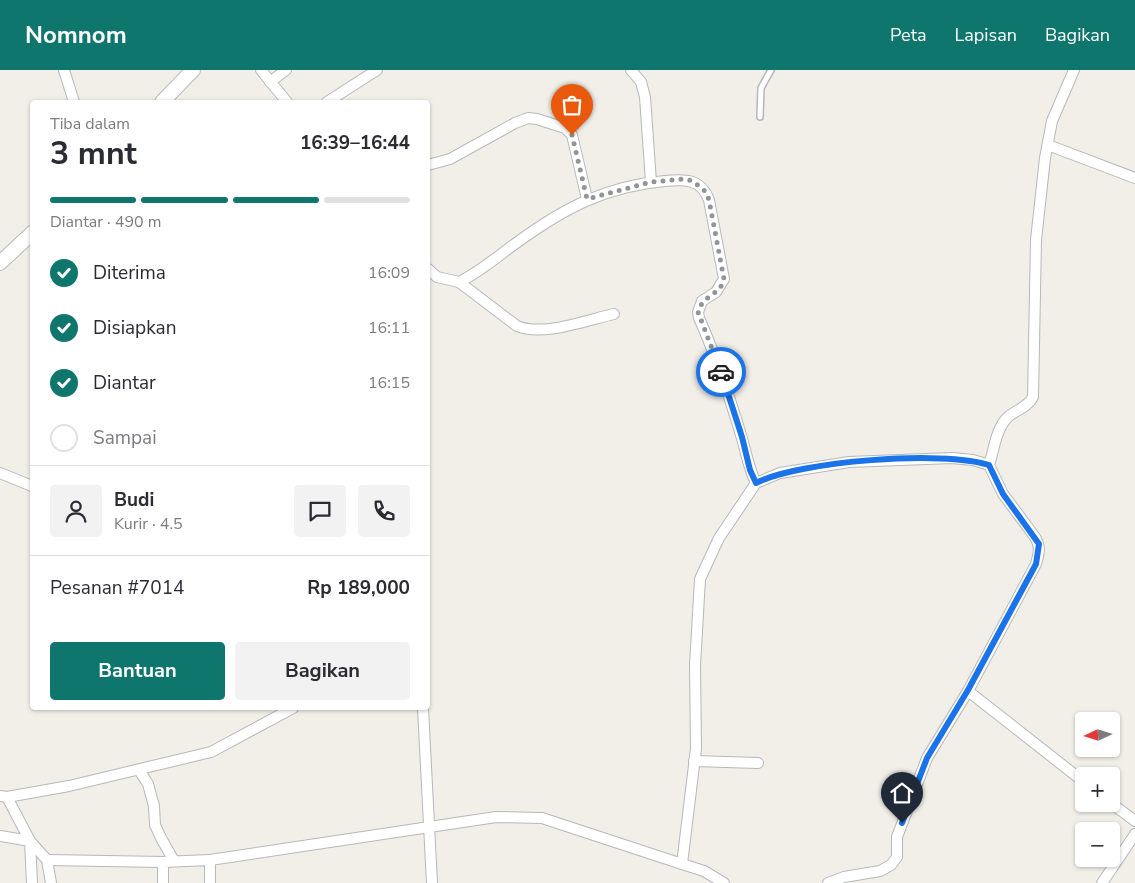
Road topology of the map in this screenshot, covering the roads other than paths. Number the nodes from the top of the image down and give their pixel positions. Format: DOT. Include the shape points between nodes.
graph roads {
  1 [pos="64,70"];
  2 [pos="261,70"];
  3 [pos="286,70"];
  4 [pos="378,70"];
  5 [pos="631,70"];
  6 [pos="772,70"];
  7 [pos="1074,70"];
  8 [pos="189,71"];
  9 [pos="270,82"];
  10 [pos="73,100"];
  11 [pos="164,100"];
  12 [pos="285,100"];
  13 [pos="330,100"];
  14 [pos="760,117"];
  15 [pos="1048,145"];
  16 [pos="430,164"];
  17 [pos="1135,178"];
  18 [pos="651,182"];
  19 [pos="587,199"];
  20 [pos="30,236"];
  21 [pos="0,263"];
  22 [pos="430,271"];
  23 [pos="459,282"];
  24 [pos="614,314"];
  25 [pos="989,465"];
  26 [pos="0,473"];
  27 [pos="756,483"];
  28 [pos="30,485"];
  29 [pos="968,690"];
  30 [pos="289,710"];
  31 [pos="423,710"];
  32 [pos="694,760"];
  33 [pos="758,763"];
  34 [pos="139,770"];
  35 [pos="1075,775"];
  36 [pos="4,796"];
  37 [pos="1120,809"];
  38 [pos="1135,820"];
  39 [pos="430,826"];
  40 [pos="1135,834"];
  41 [pos="0,836"];
  42 [pos="30,841"];
  43 [pos="47,860"];
  44 [pos="210,860"];
  45 [pos="174,861"];
  46 [pos="163,862"];
  47 [pos="682,864"];
  48 [pos="32,883"];
  49 [pos="51,883"];
  50 [pos="163,883"];
  51 [pos="210,883"];
  52 [pos="432,883"];
  53 [pos="724,883"];
  54 [pos="828,883"];
  55 [pos="1102,883"];
  1 -- 10 [label="street"];
  2 -- 9 [label="street"];
  3 -- 9 [label="street"];
  4 -- 13 [label="street"];
  5 -- 18 [label="street" via="641,82 645,96"];
  6 -- 14 [label="lane" via="761,88"];
  7 -- 15 [label="street" via="1052,121"];
  8 -- 11 [label="street"];
  9 -- 12 [label="street"];
  15 -- 17 [label="street"];
  15 -- 25 [label="street" via="1036,240 1033,397 1001,426"];
  16 -- 19 [label="street" via="450,159 515,122 537,119 565,128 572,135"];
  18 -- 19 [label="street"];
  18 -- 27 [label="street" via="693,181 706,192 709,200 724,279 720,288 702,300 698,312"];
  19 -- 23 [label="street" via="535,229"];
  20 -- 21 [label="street"];
  22 -- 23 [label="street" via="437,278"];
  23 -- 24 [label="street" via="526,330 540,331"];
  25 -- 27 [label="street" via="952,458 849,462 780,473"];
  25 -- 29 [label="street" via="1003,494 1035,537 1040,552"];
  26 -- 28 [label="street"];
  27 -- 32 [label="street" via="719,538 700,579"];
  29 -- 35 [label="street"];
  29 -- 54 [label="street" via="927,758 897,837 897,858 880,870"];
  30 -- 34 [label="street" via="211,752"];
  31 -- 39 [label="street"];
  32 -- 33 [label="street"];
  32 -- 47 [label="street"];
  34 -- 36 [label="street"];
  34 -- 45 [label="street" via="148,784 158,832"];
  36 -- 42 [label="street"];
  37 -- 38 [label="street"];
  39 -- 44 [label="street"];
  39 -- 47 [label="street" via="496,817 542,818"];
  39 -- 52 [label="street"];
  40 -- 55 [label="street"];
  41 -- 42 [label="street"];
  42 -- 43 [label="street"];
  42 -- 48 [label="street"];
  43 -- 46 [label="street"];
  43 -- 49 [label="street"];
  44 -- 45 [label="street"];
  44 -- 51 [label="street"];
  45 -- 46 [label="street"];
  46 -- 50 [label="street"];
  47 -- 53 [label="street" via="704,871"];
}
